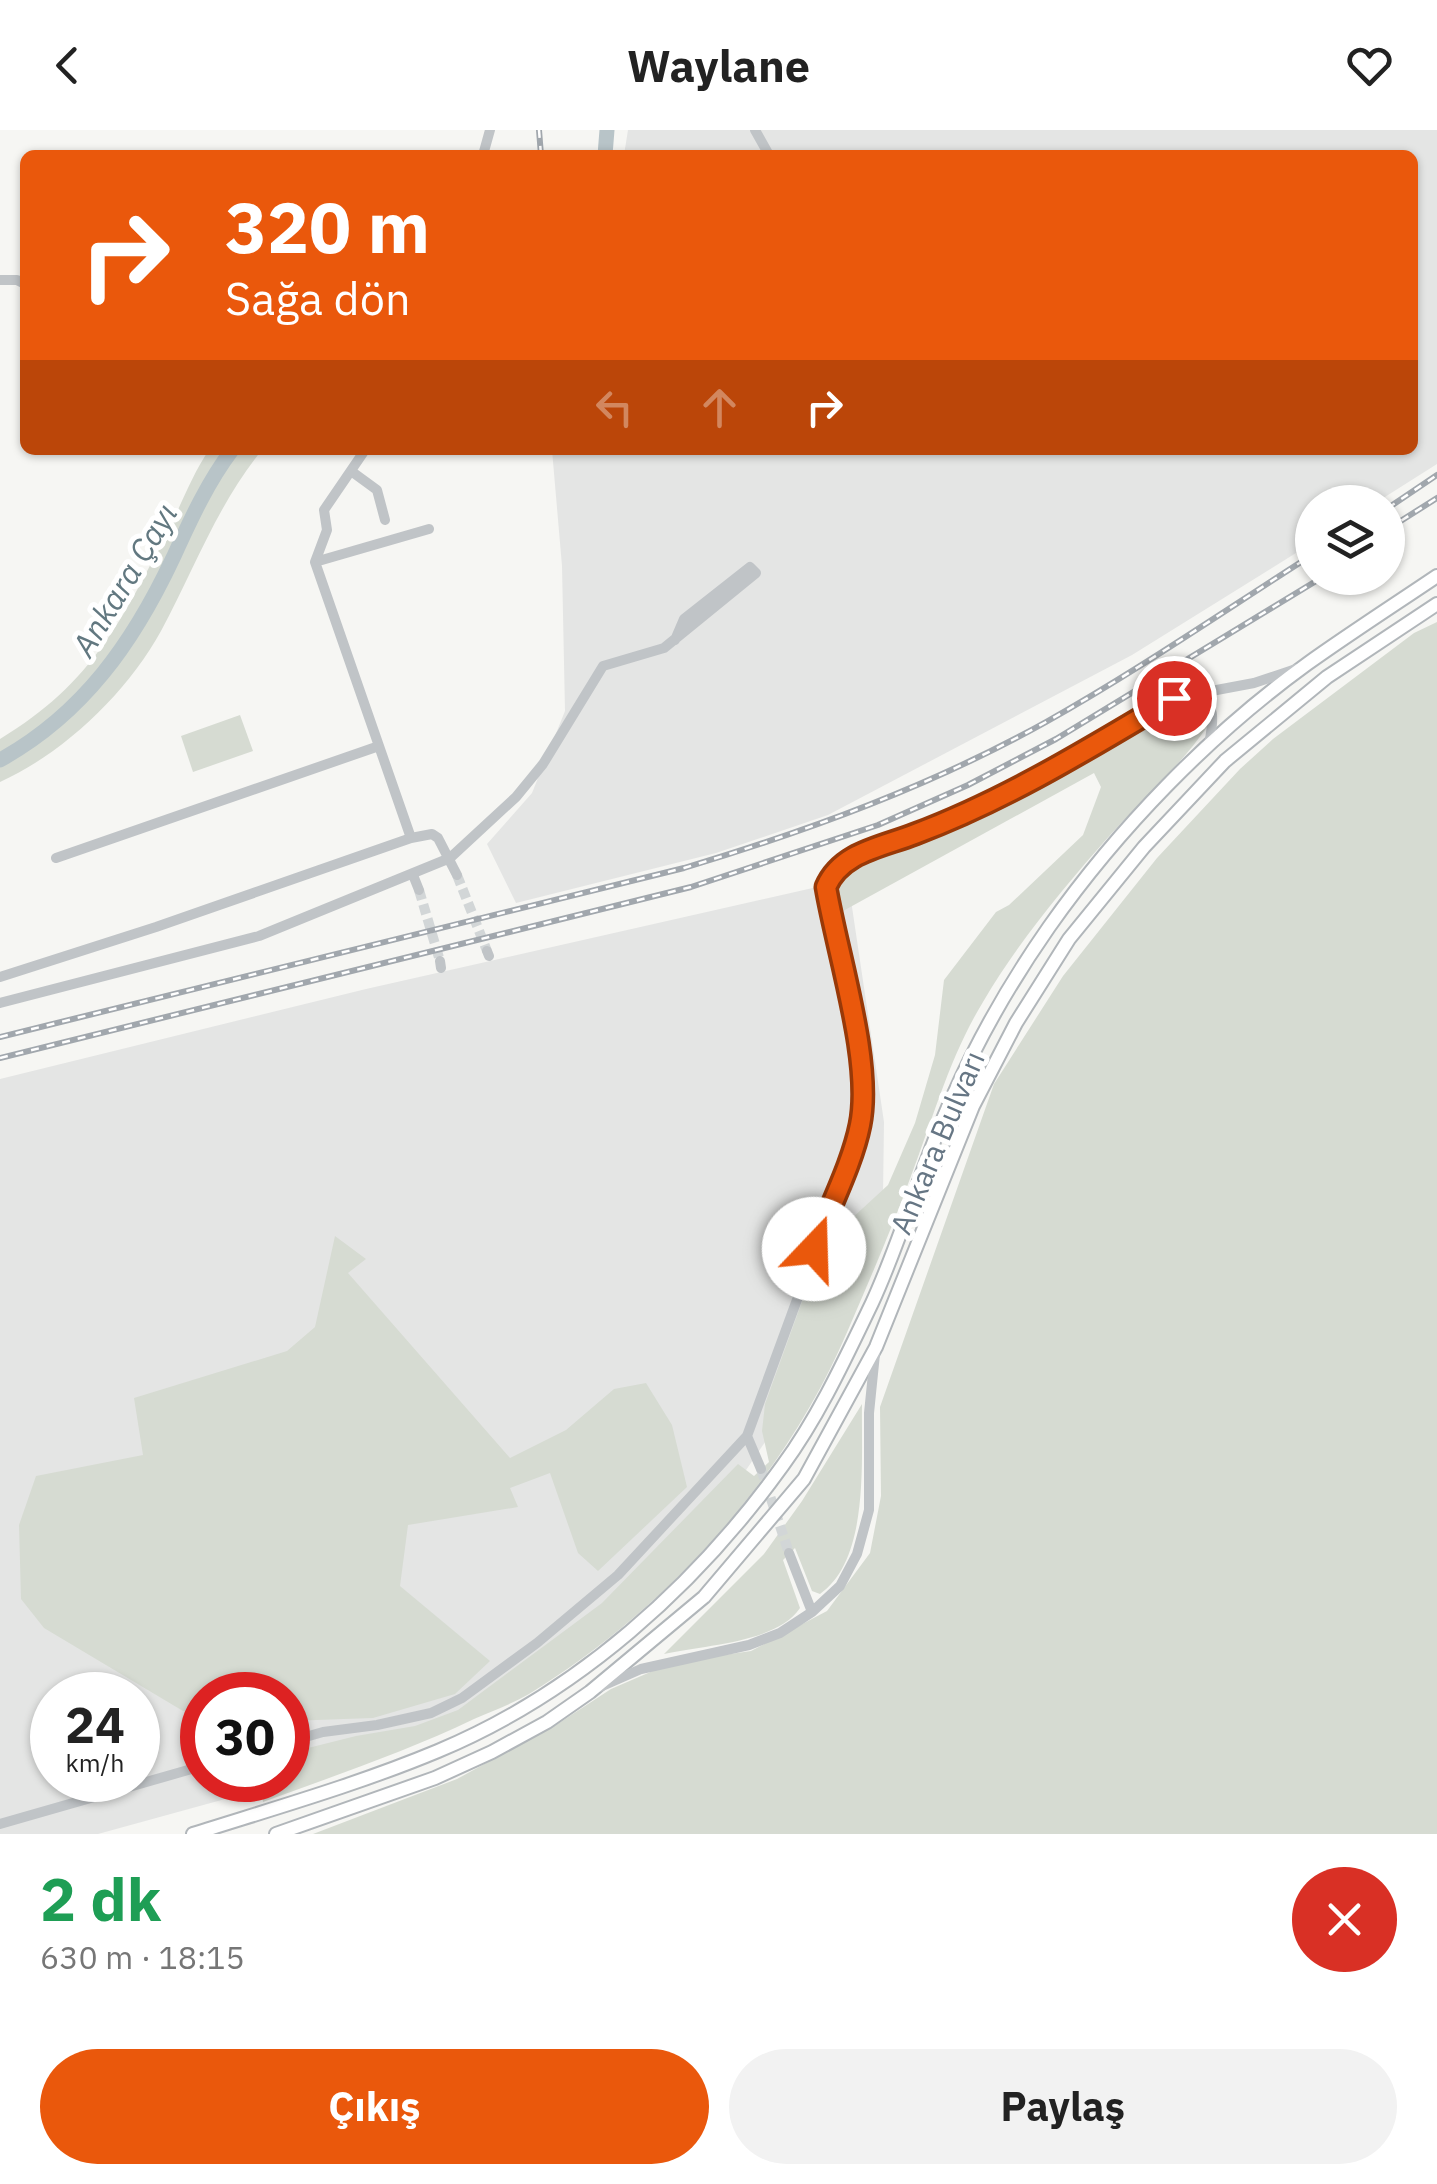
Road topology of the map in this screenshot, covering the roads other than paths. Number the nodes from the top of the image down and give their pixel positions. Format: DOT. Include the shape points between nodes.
graph roads {
  1 [pos="362,455"];
  2 [pos="351,471"];
  3 [pos="385,520"];
  4 [pos="429,530"];
  5 [pos="314,562"];
  6 [pos="1437,576"];
  7 [pos="1437,604"];
  8 [pos="674,640"];
  9 [pos="1304,666"];
  10 [pos="1198,691"];
  11 [pos="1209,745"];
  12 [pos="379,746"];
  13 [pos="411,838"];
  14 [pos="56,858"];
  15 [pos="450,858"];
  16 [pos="413,875"];
  17 [pos="457,875"];
  18 [pos="418,890"];
  19 [pos="0,977"];
  20 [pos="0,1003"];
  21 [pos="876,1346"];
  22 [pos="747,1436"];
  23 [pos="761,1469"];
  24 [pos="789,1554"];
  25 [pos="812,1612"];
  26 [pos="590,1692"];
  27 [pos="310,1736"];
  28 [pos="180,1772"];
  29 [pos="0,1824"];
  30 [pos="193,1834"];
  31 [pos="276,1834"];
  1 -- 2 [label="street"];
  2 -- 3 [label="street" via="378,490"];
  2 -- 5 [label="street" via="324,510 327,530"];
  4 -- 5 [label="street"];
  5 -- 12 [label="street"];
  6 -- 9 [label="main road, Ankara Bulvarı"];
  7 -- 21 [label="main road, Ankara Bulvarı" via="1327,678 1225,762 1069,939 973,1106"];
  8 -- 8 [label="street" via="684,619 750,566 756,573"];
  8 -- 15 [label="street" via="604,666 543,764"];
  9 -- 10 [label="street" via="1254,683"];
  9 -- 11 [label="main road, Ankara Bulvarı"];
  10 -- 11 [label="street" via="1210,704"];
  10 -- 22 [label="street" via="1174,698 985,804 834,869 826,887 861,1074 860,1128"];
  11 -- 30 [label="main road, Ankara Bulvarı" via="1049,926 995,1012 832,1382 784,1464 687,1580 616,1644 536,1701 457,1742"];
  12 -- 13 [label="street"];
  12 -- 14 [label="street"];
  13 -- 15 [label="street" via="432,834"];
  13 -- 19 [label="street"];
  15 -- 16 [label="street"];
  15 -- 17 [label="street"];
  16 -- 18 [label="street"];
  16 -- 20 [label="street" via="259,936"];
  21 -- 25 [label="street" via="869,1510 858,1554 840,1586"];
  21 -- 26 [label="main road, Ankara Bulvarı" via="804,1479 704,1597"];
  22 -- 23 [label="street"];
  22 -- 27 [label="street" via="618,1575 462,1698 431,1713"];
  24 -- 25 [label="street"];
  25 -- 26 [label="street" via="749,1646 641,1669"];
  26 -- 31 [label="main road, Ankara Bulvarı" via="492,1752"];
  28 -- 29 [label="street"];
}
